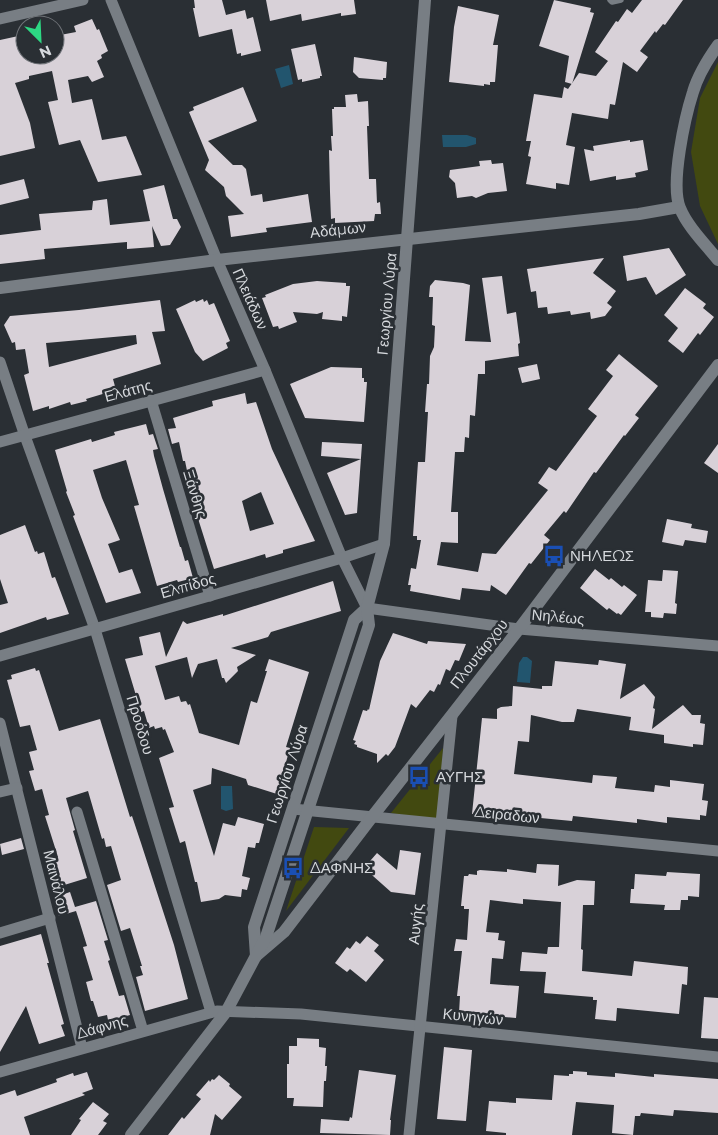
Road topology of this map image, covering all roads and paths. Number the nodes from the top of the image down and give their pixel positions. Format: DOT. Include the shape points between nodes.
graph roads {
  1 [pos="83,0"];
  2 [pos="111,0"];
  3 [pos="425,0"];
  4 [pos="610,0"];
  5 [pos="621,0"];
  6 [pos="0,19"];
  7 [pos="718,45"];
  8 [pos="680,207"];
  9 [pos="408,239"];
  10 [pos="217,260"];
  11 [pos="718,260"];
  12 [pos="0,288"];
  13 [pos="0,362"];
  14 [pos="718,365"];
  15 [pos="265,370"];
  16 [pos="151,400"];
  17 [pos="25,436"];
  18 [pos="0,442"];
  19 [pos="384,544"];
  20 [pos="342,558"];
  21 [pos="210,596"];
  22 [pos="367,608"];
  23 [pos="519,628"];
  24 [pos="95,629"];
  25 [pos="718,646"];
  26 [pos="0,656"];
  27 [pos="452,716"];
  28 [pos="0,723"];
  29 [pos="17,788"];
  30 [pos="0,792"];
  31 [pos="293,809"];
  32 [pos="308,810"];
  33 [pos="77,812"];
  34 [pos="372,817"];
  35 [pos="441,824"];
  36 [pos="718,851"];
  37 [pos="50,918"];
  38 [pos="0,933"];
  39 [pos="256,956"];
  40 [pos="211,1012"];
  41 [pos="226,1012"];
  42 [pos="420,1027"];
  43 [pos="143,1031"];
  44 [pos="82,1048"];
  45 [pos="718,1057"];
  46 [pos="0,1072"];
  47 [pos="131,1135"];
  48 [pos="409,1135"];
  1 -- 6 [label="street"];
  2 -- 10 [label="street, Πλειάδων"];
  3 -- 9 [label="street, Γεωργίου Λύρα"];
  4 -- 5 [label="lane"];
  7 -- 8 [label="street" via="704,65 693,90 686,118 677,187"];
  8 -- 9 [label="street, Αδάμων"];
  8 -- 11 [label="street"];
  9 -- 10 [label="street, Αδάμων"];
  9 -- 19 [label="street, Γεωργίου Λύρα"];
  10 -- 12 [label="street, Αδάμων"];
  10 -- 15 [label="street, Πλειάδων"];
  13 -- 17 [label="street, Προόδου"];
  14 -- 23 [label="street, Πλουτάρχου"];
  15 -- 16 [label="street, Ελάτης"];
  15 -- 20 [label="street, Πλειάδων"];
  16 -- 17 [label="street, Ελάτης"];
  16 -- 21 [label="street, Ξάνθης"];
  17 -- 18 [label="street, Ελάτης"];
  17 -- 24 [label="street, Προόδου"];
  19 -- 20 [label="street, Ελπίδος"];
  19 -- 22 [label="street, Γεωργίου Λύρα"];
  20 -- 21 [label="street, Ελπίδος"];
  20 -- 22 [label="street, Πλειάδων"];
  21 -- 24 [label="street, Ελπίδος"];
  22 -- 23 [label="street, Νηλέως"];
  22 -- 31 [label="street, Γεωργίου Λύρα" via="354,620"];
  22 -- 32 [label="street, Γεωργίου Λύρα" via="369,625"];
  23 -- 25 [label="street, Νηλέως"];
  23 -- 27 [label="street, Πλουτάρχου"];
  24 -- 26 [label="street, Ελπίδος"];
  24 -- 40 [label="street, Προόδου"];
  27 -- 34 [label="street, Πλουτάρχου"];
  27 -- 35 [label="street, Αυγής"];
  28 -- 29 [label="street, Μαινάλου"];
  29 -- 30 [label="street"];
  29 -- 37 [label="street, Μαινάλου"];
  31 -- 32 [label="street, Δειραδων"];
  31 -- 39 [label="street, Γεωργίου Λύρα" via="254,927"];
  32 -- 34 [label="street, Δειραδων"];
  32 -- 39 [label="street, Γεωργίου Λύρα" via="266,936"];
  33 -- 43 [label="street"];
  34 -- 35 [label="street, Δειραδων"];
  34 -- 39 [label="street, Πλουτάρχου" via="284,932"];
  35 -- 36 [label="street, Δειραδων"];
  35 -- 42 [label="street, Αυγής"];
  37 -- 38 [label="street"];
  37 -- 44 [label="street, Μαινάλου"];
  39 -- 41 [label="street, Γεωργίου Λύρα"];
  40 -- 41 [label="street"];
  40 -- 43 [label="street, Δάφνης"];
  41 -- 42 [label="street, Κυνηγών" via="301,1014"];
  41 -- 47 [label="street, Γεωργίου Λύρα"];
  42 -- 45 [label="street, Κυνηγών"];
  42 -- 48 [label="street, Αυγής"];
  43 -- 44 [label="street, Δάφνης"];
  44 -- 46 [label="street, Δάφνης"];
}
